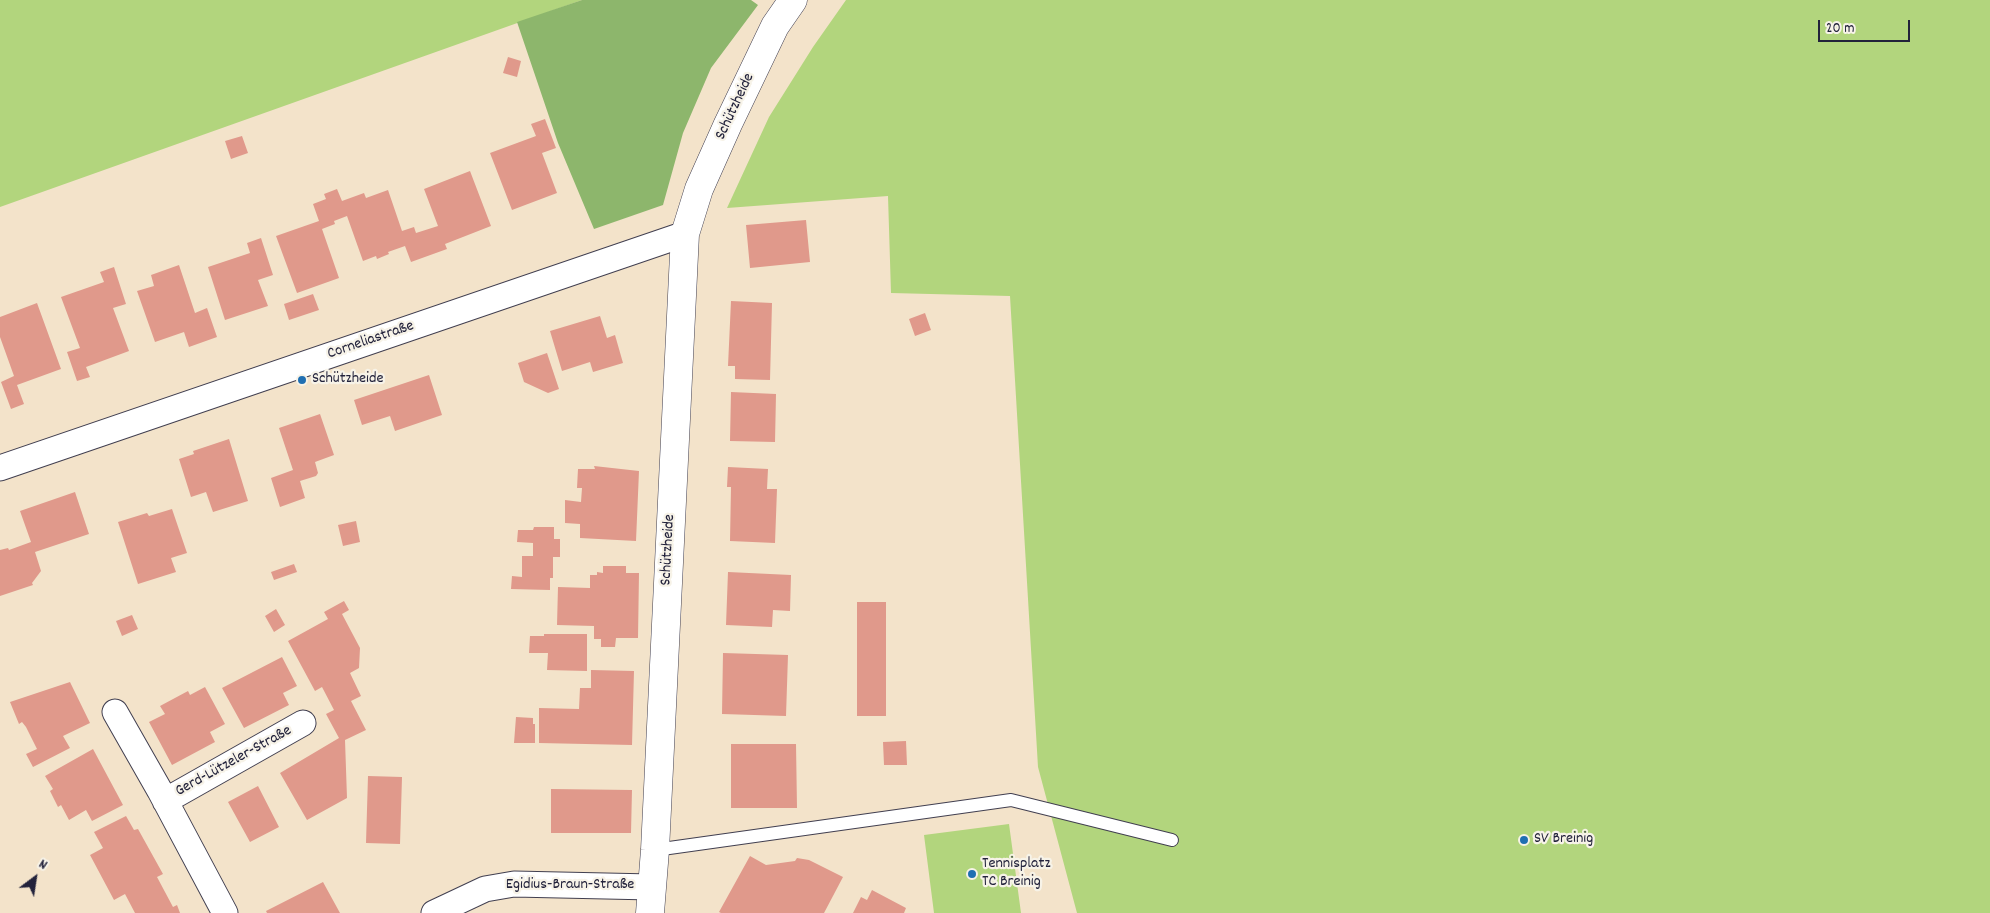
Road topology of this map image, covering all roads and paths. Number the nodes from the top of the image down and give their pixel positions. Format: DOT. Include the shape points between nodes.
graph roads {
  1 [pos="792,0"];
  2 [pos="685,234"];
  3 [pos="0,468"];
  4 [pos="115,712"];
  5 [pos="304,723"];
  6 [pos="165,801"];
  7 [pos="1172,840"];
  8 [pos="655,850"];
  9 [pos="651,900"];
  10 [pos="225,913"];
  11 [pos="434,913"];
  1 -- 2 [label="street, Schützheide" via="775,26 728,124 699,189"];
  2 -- 3 [label="street, Corneliastraße"];
  2 -- 8 [label="street, Schützheide"];
  4 -- 6 [label="street, Gerd-Lützeler-Straße"];
  5 -- 6 [label="street, Gerd-Lützeler-Straße"];
  6 -- 10 [label="street, Gerd-Lützeler-Straße"];
  7 -- 8 [label="lane" via="1011,800"];
  8 -- 9 [label="street, Schützheide"];
  9 -- 11 [label="street, Egidius-Braun-Straße" via="514,884 486,888"];
}
